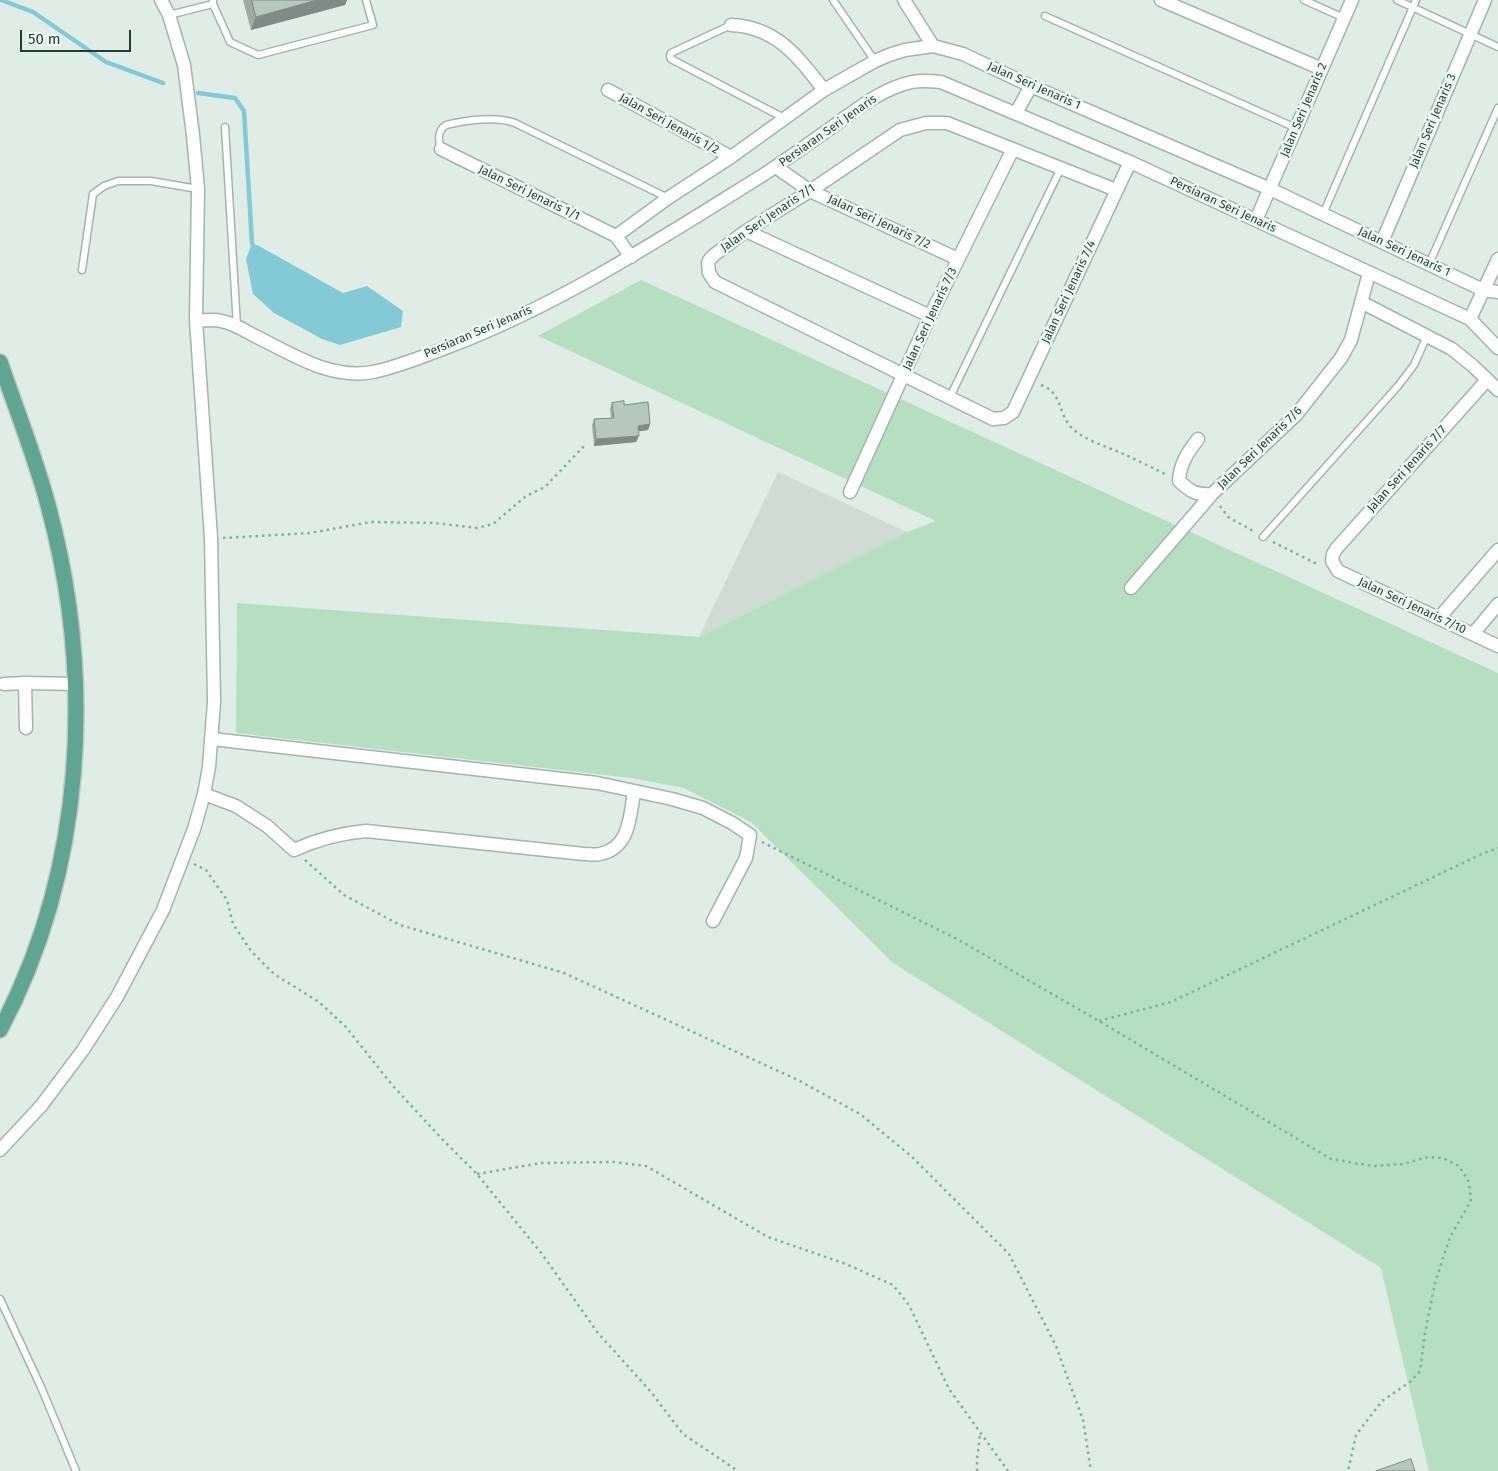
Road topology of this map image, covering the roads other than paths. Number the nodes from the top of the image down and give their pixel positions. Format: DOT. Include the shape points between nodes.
graph roads {
  1 [pos="161,0"];
  2 [pos="366,0"];
  3 [pos="833,0"];
  4 [pos="904,0"];
  5 [pos="1161,0"];
  6 [pos="1304,0"];
  7 [pos="1352,0"];
  8 [pos="1397,0"];
  9 [pos="1416,0"];
  10 [pos="1485,0"];
  11 [pos="213,2"];
  12 [pos="1413,7"];
  13 [pos="170,15"];
  14 [pos="1045,16"];
  15 [pos="1344,18"];
  16 [pos="731,25"];
  17 [pos="1471,34"];
  18 [pos="933,46"];
  19 [pos="1498,46"];
  20 [pos="875,61"];
  21 [pos="1322,69"];
  22 [pos="1031,86"];
  23 [pos="608,90"];
  24 [pos="824,90"];
  25 [pos="1498,108"];
  26 [pos="1016,113"];
  27 [pos="784,118"];
  28 [pos="225,127"];
  29 [pos="1296,128"];
  30 [pos="441,149"];
  31 [pos="1013,149"];
  32 [pos="731,157"];
  33 [pos="1130,162"];
  34 [pos="776,167"];
  35 [pos="1061,168"];
  36 [pos="198,189"];
  37 [pos="1270,189"];
  38 [pos="810,190"];
  39 [pos="1116,190"];
  40 [pos="668,198"];
  41 [pos="1323,214"];
  42 [pos="1256,220"];
  43 [pos="746,231"];
  44 [pos="616,236"];
  45 [pos="1382,242"];
  46 [pos="631,257"];
  47 [pos="958,259"];
  48 [pos="1498,260"];
  49 [pos="1429,264"];
  50 [pos="82,270"];
  51 [pos="1369,273"];
  52 [pos="1483,290"];
  53 [pos="1498,292"];
  54 [pos="1361,302"];
  55 [pos="930,316"];
  56 [pos="1470,319"];
  57 [pos="196,320"];
  58 [pos="237,326"];
  59 [pos="1428,336"];
  60 [pos="1498,348"];
  61 [pos="0,362"];
  62 [pos="904,374"];
  63 [pos="1487,380"];
  64 [pos="1498,390"];
  65 [pos="950,397"];
  66 [pos="1004,418"];
  67 [pos="1198,439"];
  68 [pos="850,492"];
  69 [pos="1212,494"];
  70 [pos="1263,537"];
  71 [pos="1498,550"];
  72 [pos="1332,561"];
  73 [pos="1130,588"];
  74 [pos="1498,604"];
  75 [pos="1438,618"];
  76 [pos="1473,634"];
  77 [pos="1498,646"];
  78 [pos="25,683"];
  79 [pos="4,684"];
  80 [pos="76,684"];
  81 [pos="26,728"];
  82 [pos="212,739"];
  83 [pos="634,792"];
  84 [pos="204,794"];
  85 [pos="713,922"];
  86 [pos="0,1030"];
  87 [pos="0,1150"];
  88 [pos="0,1299"];
  89 [pos="76,1471"];
  1 -- 13 [label="street"];
  2 -- 11 [label="lane" via="373,25 258,55 230,42"];
  3 -- 20 [label="lane"];
  4 -- 18 [label="street"];
  5 -- 21 [label="street"];
  6 -- 15 [label="lane"];
  7 -- 15 [label="street, Jalan Seri Jenaris 2"];
  8 -- 12 [label="lane"];
  9 -- 12 [label="lane"];
  10 -- 17 [label="street, Jalan Seri Jenaris 3"];
  11 -- 13 [label="lane"];
  12 -- 17 [label="lane"];
  12 -- 41 [label="lane"];
  13 -- 36 [label="street" via="184,65"];
  14 -- 29 [label="lane"];
  15 -- 21 [label="street, Jalan Seri Jenaris 2"];
  16 -- 24 [label="street" via="762,31 789,48"];
  16 -- 27 [label="lane" via="671,54 671,59"];
  17 -- 19 [label="lane"];
  17 -- 45 [label="street, Jalan Seri Jenaris 3"];
  18 -- 20 [label="street, Jalan Seri Jenaris 1" via="905,50"];
  18 -- 22 [label="street, Jalan Seri Jenaris 1" via="963,54"];
  20 -- 24 [label="street, Jalan Seri Jenaris 1"];
  21 -- 29 [label="street, Jalan Seri Jenaris 2"];
  22 -- 26 [label="street"];
  22 -- 37 [label="street, Jalan Seri Jenaris 1"];
  23 -- 32 [label="street, Jalan Seri Jenaris 1/2"];
  24 -- 27 [label="street, Jalan Seri Jenaris 1"];
  25 -- 49 [label="lane"];
  26 -- 33 [label="street, Persiaran Seri Jenaris"];
  26 -- 34 [label="street, Persiaran Seri Jenaris" via="941,82 913,82 886,91 863,104"];
  27 -- 32 [label="street, Jalan Seri Jenaris 1"];
  28 -- 58 [label="lane"];
  29 -- 37 [label="street, Jalan Seri Jenaris 2"];
  30 -- 40 [label="lane" via="438,138 446,125 507,120"];
  30 -- 44 [label="street, Jalan Seri Jenaris 1/1"];
  31 -- 35 [label="street, Jalan Seri Jenaris 7/1"];
  31 -- 38 [label="street, Jalan Seri Jenaris 7/1" via="947,123 926,123 900,130"];
  31 -- 47 [label="street, Jalan Seri Jenaris 7/3"];
  32 -- 40 [label="street, Jalan Seri Jenaris 1"];
  33 -- 39 [label="street, Jalan Seri Jenaris 7/4"];
  33 -- 42 [label="street, Persiaran Seri Jenaris"];
  34 -- 38 [label="street, Jalan Seri Jenaris 7/2"];
  34 -- 46 [label="street, Persiaran Seri Jenaris"];
  35 -- 39 [label="street, Jalan Seri Jenaris 7/1"];
  35 -- 65 [label="lane"];
  36 -- 50 [label="lane" via="151,181 118,181 104,186 94,194"];
  36 -- 57 [label="street"];
  37 -- 41 [label="street, Jalan Seri Jenaris 1"];
  37 -- 42 [label="street, Jalan Seri Jenaris 2"];
  38 -- 43 [label="street, Jalan Seri Jenaris 7/1"];
  38 -- 47 [label="street, Jalan Seri Jenaris 7/2"];
  39 -- 66 [label="street, Jalan Seri Jenaris 7/4" via="1013,412"];
  40 -- 44 [label="street, Jalan Seri Jenaris 1"];
  41 -- 45 [label="street, Jalan Seri Jenaris 1"];
  42 -- 51 [label="street, Persiaran Seri Jenaris"];
  43 -- 55 [label="street"];
  43 -- 62 [label="street, Jalan Seri Jenaris 7/1" via="710,259 708,273 715,282"];
  44 -- 46 [label="street"];
  45 -- 49 [label="street, Jalan Seri Jenaris 1"];
  46 -- 58 [label="street, Persiaran Seri Jenaris" via="515,319 372,373 327,370"];
  47 -- 55 [label="street, Jalan Seri Jenaris 7/3"];
  48 -- 52 [label="street"];
  49 -- 52 [label="street, Jalan Seri Jenaris 1"];
  51 -- 54 [label="street, Jalan Seri Jenaris 7/6"];
  51 -- 56 [label="street, Persiaran Seri Jenaris"];
  52 -- 53 [label="street, Jalan Seri Jenaris 1"];
  52 -- 56 [label="street"];
  54 -- 59 [label="street"];
  54 -- 69 [label="street, Jalan Seri Jenaris 7/6" via="1350,340 1327,378 1296,415"];
  55 -- 62 [label="street, Jalan Seri Jenaris 7/3"];
  56 -- 60 [label="street"];
  57 -- 58 [label="street, Persiaran Seri Jenaris"];
  57 -- 82 [label="street" via="211,538"];
  59 -- 63 [label="street" via="1452,349"];
  59 -- 70 [label="lane" via="1414,365 1398,386"];
  61 -- 80 [label="main road" via="48,504 63,568"];
  62 -- 65 [label="street, Jalan Seri Jenaris 7/1"];
  62 -- 68 [label="street, Jalan Seri Jenaris 7/3"];
  63 -- 64 [label="street"];
  63 -- 72 [label="street, Jalan Seri Jenaris 7/7" via="1336,549"];
  65 -- 66 [label="street, Jalan Seri Jenaris 7/1" via="993,419"];
  67 -- 69 [label="street, Jalan Seri Jenaris 7/6" via="1182,462 1179,481 1199,495"];
  69 -- 73 [label="street"];
  71 -- 75 [label="street"];
  72 -- 75 [label="street, Jalan Seri Jenaris 7/10" via="1338,571"];
  74 -- 76 [label="street"];
  75 -- 76 [label="street, Jalan Seri Jenaris 7/10"];
  76 -- 77 [label="street, Jalan Seri Jenaris 7/10"];
  78 -- 79 [label="street"];
  78 -- 80 [label="street"];
  78 -- 81 [label="street"];
  80 -- 86 [label="main road" via="73,785 60,866 33,956"];
  82 -- 83 [label="street" via="597,783"];
  82 -- 84 [label="street"];
  83 -- 84 [label="street" via="629,826 623,838 614,848 600,854 366,831 314,842 294,850 236,806"];
  83 -- 85 [label="street" via="703,808 750,836 746,858"];
  84 -- 87 [label="street" via="163,910 118,997 41,1106"];
  88 -- 89 [label="lane"];
}
